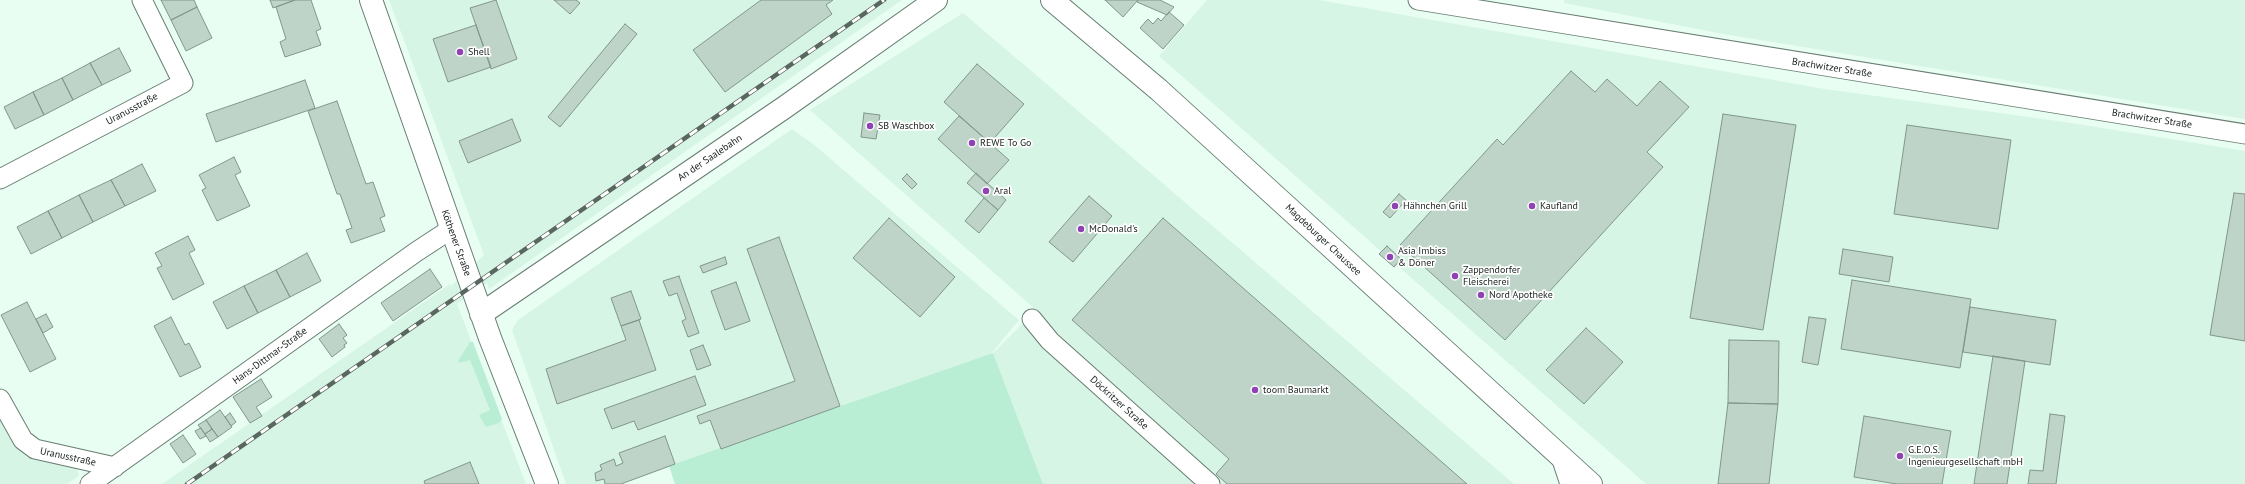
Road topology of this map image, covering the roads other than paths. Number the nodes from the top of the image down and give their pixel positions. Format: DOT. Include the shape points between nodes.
graph roads {
  1 [pos="142,0"];
  2 [pos="371,0"];
  3 [pos="936,0"];
  4 [pos="1052,0"];
  5 [pos="1418,0"];
  6 [pos="2245,134"];
  7 [pos="0,178"];
  8 [pos="451,229"];
  9 [pos="481,314"];
  10 [pos="1032,319"];
  11 [pos="0,399"];
  12 [pos="1561,457"];
  13 [pos="115,467"];
  14 [pos="90,484"];
  15 [pos="547,484"];
  16 [pos="1210,484"];
  17 [pos="1570,484"];
  18 [pos="1591,484"];
  1 -- 7 [label="street, Uranusstraße" via="183,83"];
  2 -- 8 [label="main road, Köthener Straße"];
  3 -- 9 [label="main road, An der Saalebahn" via="785,107"];
  4 -- 12 [label="main road, Magdeburger Chaussee" via="1159,90"];
  5 -- 6 [label="street, Brachwitzer Straße"];
  8 -- 9 [label="main road, Köthener Straße"];
  8 -- 13 [label="street, Hans-Dittmar-Straße"];
  9 -- 15 [label="main road, Köthener Straße"];
  10 -- 16 [label="street, Döckritzer Straße" via="1050,341"];
  11 -- 13 [label="street, Uranusstraße" via="23,440 35,449"];
  12 -- 17 [label="street"];
  12 -- 18 [label="main road, Magdeburger Chaussee"];
  13 -- 14 [label="street, Hans-Dittmar-Straße"];
}
